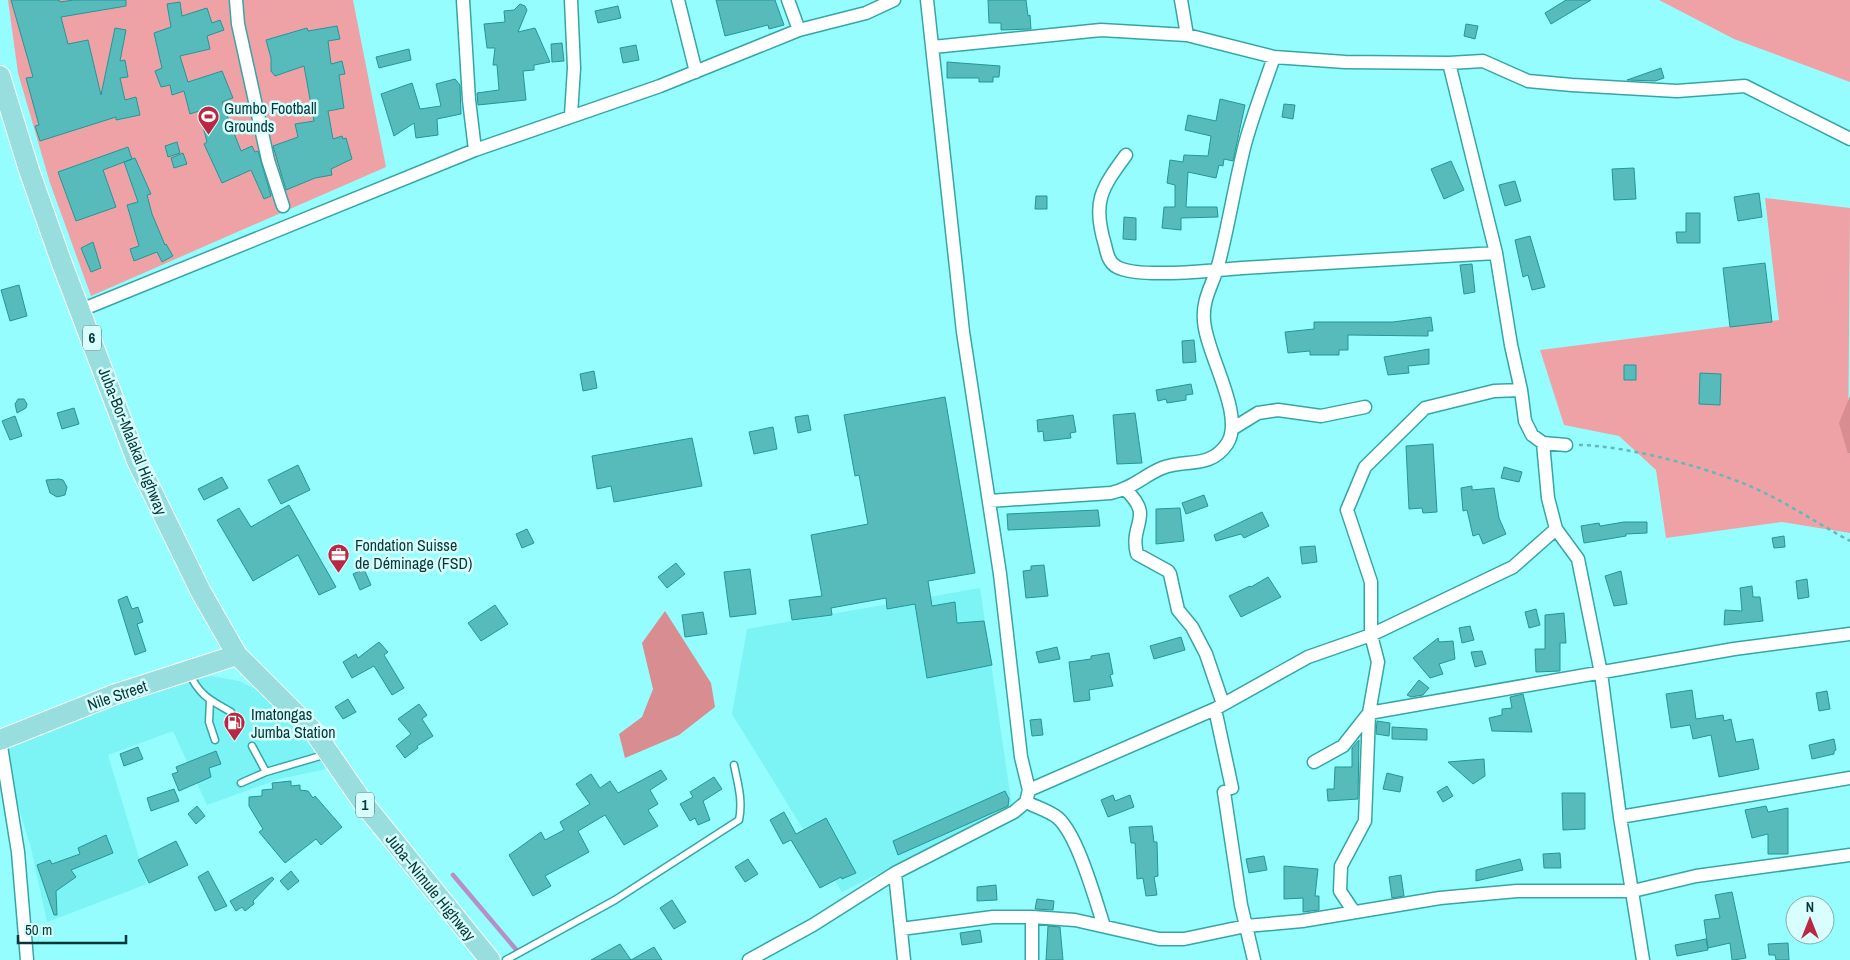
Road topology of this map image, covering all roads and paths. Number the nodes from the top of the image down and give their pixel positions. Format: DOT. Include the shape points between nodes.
graph roads {
  1 [pos="236,0"];
  2 [pos="463,0"];
  3 [pos="571,0"];
  4 [pos="678,0"];
  5 [pos="788,0"];
  6 [pos="894,0"];
  7 [pos="927,0"];
  8 [pos="1181,0"];
  9 [pos="799,30"];
  10 [pos="1187,35"];
  11 [pos="934,47"];
  12 [pos="1274,57"];
  13 [pos="1449,63"];
  14 [pos="696,72"];
  15 [pos="0,76"];
  16 [pos="570,116"];
  17 [pos="1850,139"];
  18 [pos="475,150"];
  19 [pos="1126,155"];
  20 [pos="283,206"];
  21 [pos="1496,253"];
  22 [pos="1217,270"];
  23 [pos="81,310"];
  24 [pos="1521,390"];
  25 [pos="1366,406"];
  26 [pos="1232,429"];
  27 [pos="1543,443"];
  28 [pos="1566,445"];
  29 [pos="1126,490"];
  30 [pos="989,501"];
  31 [pos="1556,529"];
  32 [pos="1850,541"];
  33 [pos="1850,634"];
  34 [pos="1371,635"];
  35 [pos="237,655"];
  36 [pos="188,670"];
  37 [pos="1601,673"];
  38 [pos="210,700"];
  39 [pos="1219,706"];
  40 [pos="231,712"];
  41 [pos="1368,713"];
  42 [pos="0,740"];
  43 [pos="215,740"];
  44 [pos="252,746"];
  45 [pos="330,753"];
  46 [pos="1314,762"];
  47 [pos="734,765"];
  48 [pos="266,772"];
  49 [pos="1850,778"];
  50 [pos="240,782"];
  51 [pos="1028,796"];
  52 [pos="1620,817"];
  53 [pos="1850,855"];
  54 [pos="895,873"];
  55 [pos="1633,890"];
  56 [pos="1354,912"];
  57 [pos="1032,917"];
  58 [pos="1104,926"];
  59 [pos="1246,926"];
  60 [pos="901,929"];
  61 [pos="27,960"];
  62 [pos="490,960"];
  63 [pos="506,960"];
  64 [pos="749,960"];
  65 [pos="904,960"];
  66 [pos="1032,960"];
  67 [pos="1254,960"];
  68 [pos="1643,960"];
  1 -- 20 [label="street" via="238,24 268,160"];
  2 -- 18 [label="street"];
  3 -- 16 [label="street" via="574,68"];
  4 -- 14 [label="street"];
  5 -- 9 [label="street"];
  6 -- 9 [label="street" via="866,13"];
  7 -- 11 [label="street"];
  8 -- 10 [label="street"];
  9 -- 14 [label="street"];
  10 -- 11 [label="street" via="1101,30"];
  10 -- 12 [label="street"];
  11 -- 30 [label="street" via="947,198"];
  12 -- 13 [label="street" via="1345,62"];
  12 -- 22 [label="street" via="1245,143"];
  13 -- 17 [label="street" via="1483,61 1528,81 1572,85 1677,90 1745,86"];
  13 -- 21 [label="street"];
  14 -- 16 [label="street"];
  15 -- 23 [label="main road, Juba-Bor-Malakal Highway / 6" via="29,170"];
  16 -- 18 [label="street"];
  18 -- 23 [label="street"];
  19 -- 22 [label="street" via="1106,182 1099,201 1100,229 1108,259 1127,271 1182,273"];
  21 -- 22 [label="street"];
  21 -- 24 [label="street"];
  22 -- 26 [label="street" via="1204,301 1204,322 1230,411"];
  23 -- 35 [label="main road, Juba-Bor-Malakal Highway / 6" via="137,461 201,592"];
  24 -- 27 [label="street" via="1525,420 1532,435"];
  24 -- 34 [label="street" via="1494,391 1426,408 1366,467 1347,510 1371,582"];
  25 -- 26 [label="street" via="1321,416 1278,410 1258,413"];
  26 -- 29 [label="street" via="1227,444 1204,462 1162,468"];
  27 -- 28 [label="street"];
  27 -- 31 [label="street" via="1548,498"];
  28 -- 32 [label="path" via="1607,446 1720,475 1767,494"];
  29 -- 30 [label="street"];
  29 -- 39 [label="street" via="1140,503 1137,554 1168,570 1178,610 1192,627 1206,654"];
  30 -- 51 [label="street"];
  31 -- 34 [label="street" via="1513,567"];
  31 -- 37 [label="street" via="1578,559"];
  33 -- 37 [label="street" via="1734,649"];
  34 -- 39 [label="street" via="1308,657"];
  34 -- 41 [label="street" via="1378,662"];
  35 -- 36 [label="main road, Nile Street"];
  35 -- 45 [label="main road, Juba–Nimule Highway / 1" via="315,733"];
  36 -- 38 [label="lane" via="197,690"];
  36 -- 42 [label="main road, Nile Street" via="113,695"];
  37 -- 41 [label="street"];
  37 -- 52 [label="street"];
  38 -- 40 [label="lane"];
  38 -- 43 [label="lane" via="209,722"];
  39 -- 51 [label="street"];
  39 -- 59 [label="street"];
  41 -- 46 [label="street" via="1343,746"];
  41 -- 56 [label="street" via="1365,821 1341,866 1340,890"];
  42 -- 61 [label="street" via="18,852"];
  44 -- 48 [label="lane"];
  45 -- 48 [label="lane"];
  45 -- 62 [label="main road, Juba–Nimule Highway / 1" via="370,811"];
  47 -- 63 [label="lane" via="741,795 739,820 593,914"];
  48 -- 50 [label="lane"];
  49 -- 52 [label="street"];
  51 -- 54 [label="street" via="1014,812"];
  51 -- 58 [label="street" via="1058,817 1067,830"];
  52 -- 55 [label="street"];
  53 -- 55 [label="street" via="1696,876"];
  54 -- 60 [label="street"];
  54 -- 64 [label="street" via="813,925"];
  55 -- 56 [label="street" via="1517,891 1440,898"];
  55 -- 68 [label="street"];
  56 -- 59 [label="street"];
  57 -- 58 [label="street"];
  57 -- 60 [label="street" via="992,917"];
  57 -- 66 [label="street"];
  58 -- 59 [label="street" via="1159,939 1184,939"];
  59 -- 67 [label="street"];
  60 -- 65 [label="street"];
}
